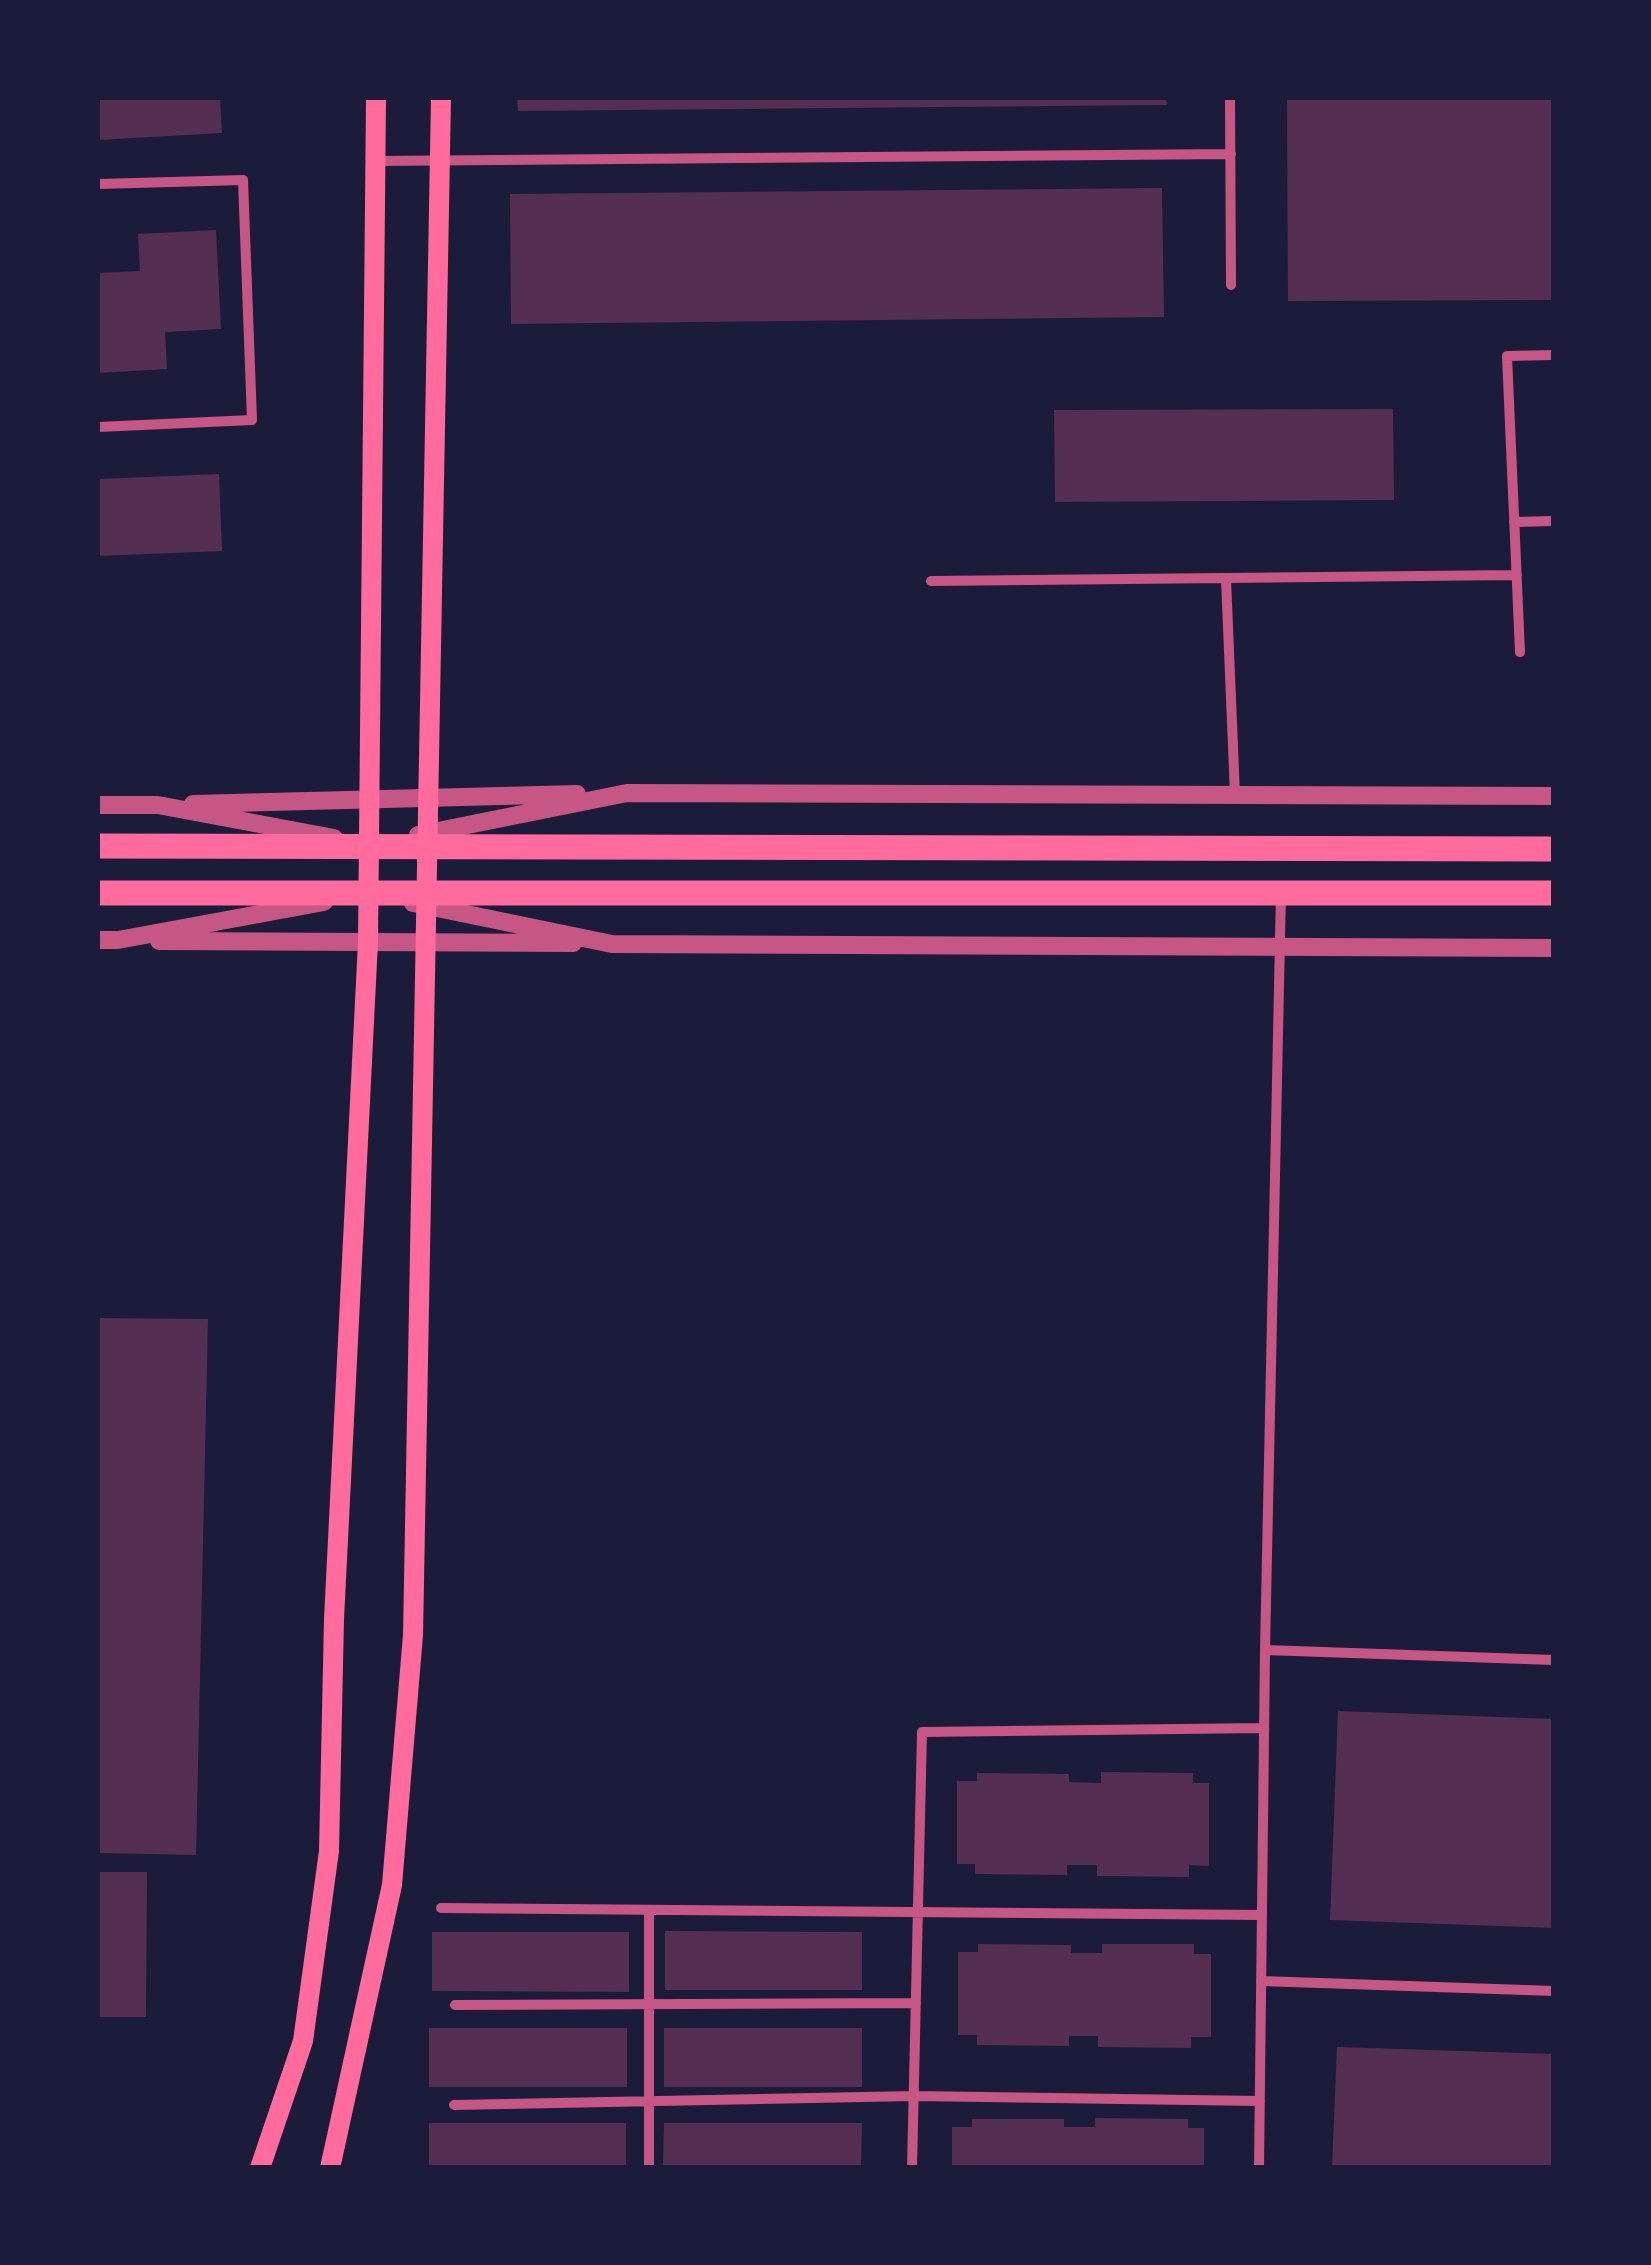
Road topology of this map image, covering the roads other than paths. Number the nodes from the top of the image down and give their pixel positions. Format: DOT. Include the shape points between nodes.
graph roads {
  1 [pos="376,98"];
  2 [pos="441,98"];
  3 [pos="1230,98"];
  4 [pos="1231,154"];
  5 [pos="440,160"];
  6 [pos="376,161"];
  7 [pos="98,184"];
  8 [pos="1231,285"];
  9 [pos="1554,355"];
  10 [pos="98,427"];
  11 [pos="1514,522"];
  12 [pos="1554,522"];
  13 [pos="1517,575"];
  14 [pos="1226,579"];
  15 [pos="931,581"];
  16 [pos="1520,652"];
  17 [pos="627,792"];
  18 [pos="1235,794"];
  19 [pos="1554,796"];
  20 [pos="428,798"];
  21 [pos="371,800"];
  22 [pos="98,805"];
  23 [pos="158,805"];
  24 [pos="428,839"];
  25 [pos="370,845"];
  26 [pos="98,846"];
  27 [pos="1554,849"];
  28 [pos="1281,892"];
  29 [pos="1554,893"];
  30 [pos="98,894"];
  31 [pos="369,894"];
  32 [pos="426,899"];
  33 [pos="98,940"];
  34 [pos="118,940"];
  35 [pos="368,942"];
  36 [pos="426,942"];
  37 [pos="612,944"];
  38 [pos="1279,946"];
  39 [pos="1554,948"];
  40 [pos="1264,1650"];
  41 [pos="1554,1660"];
  42 [pos="1264,1728"];
  43 [pos="441,1908"];
  44 [pos="649,1911"];
  45 [pos="918,1914"];
  46 [pos="1262,1915"];
  47 [pos="1261,1981"];
  48 [pos="1554,1991"];
  49 [pos="916,2003"];
  50 [pos="649,2004"];
  51 [pos="455,2005"];
  52 [pos="914,2096"];
  53 [pos="649,2101"];
  54 [pos="1260,2101"];
  55 [pos="454,2105"];
  56 [pos="260,2168"];
  57 [pos="330,2168"];
  58 [pos="649,2168"];
  59 [pos="912,2168"];
  60 [pos="1259,2168"];
  1 -- 6 [label="main road"];
  2 -- 5 [label="main road"];
  3 -- 4 [label="street"];
  4 -- 5 [label="street"];
  4 -- 8 [label="street"];
  5 -- 6 [label="street"];
  5 -- 20 [label="main road"];
  6 -- 21 [label="main road"];
  7 -- 10 [label="street" via="243,180 252,420"];
  9 -- 11 [label="street" via="1507,356"];
  11 -- 12 [label="street"];
  11 -- 13 [label="street"];
  13 -- 14 [label="street"];
  13 -- 16 [label="street"];
  14 -- 15 [label="street"];
  14 -- 18 [label="street"];
  17 -- 18 [label="street"];
  17 -- 20 [label="street"];
  17 -- 24 [label="street"];
  18 -- 19 [label="street"];
  20 -- 21 [label="street"];
  20 -- 24 [label="main road"];
  21 -- 23 [label="street"];
  21 -- 25 [label="main road"];
  22 -- 23 [label="street"];
  23 -- 25 [label="street"];
  24 -- 25 [label="main road"];
  24 -- 27 [label="main road"];
  24 -- 32 [label="main road"];
  25 -- 26 [label="main road"];
  25 -- 31 [label="main road"];
  28 -- 29 [label="main road"];
  28 -- 32 [label="main road"];
  28 -- 38 [label="street"];
  30 -- 31 [label="main road"];
  31 -- 32 [label="main road"];
  31 -- 34 [label="street"];
  31 -- 35 [label="main road"];
  32 -- 36 [label="main road"];
  32 -- 37 [label="street"];
  33 -- 34 [label="street"];
  34 -- 35 [label="street"];
  35 -- 36 [label="street"];
  35 -- 56 [label="main road" via="334,1620 330,1851 304,2040"];
  36 -- 37 [label="street"];
  36 -- 57 [label="main road" via="413,1636 392,1886"];
  37 -- 38 [label="street"];
  38 -- 39 [label="street"];
  38 -- 40 [label="street"];
  40 -- 41 [label="street"];
  40 -- 42 [label="street"];
  42 -- 45 [label="street" via="922,1732"];
  42 -- 46 [label="street"];
  43 -- 44 [label="street"];
  44 -- 45 [label="street"];
  44 -- 50 [label="street"];
  45 -- 46 [label="street"];
  45 -- 49 [label="street"];
  46 -- 47 [label="street"];
  47 -- 48 [label="street"];
  47 -- 54 [label="street"];
  49 -- 50 [label="street"];
  49 -- 52 [label="street"];
  50 -- 51 [label="street"];
  50 -- 53 [label="street"];
  52 -- 53 [label="street"];
  52 -- 54 [label="street"];
  52 -- 59 [label="street"];
  53 -- 55 [label="street"];
  53 -- 58 [label="street"];
  54 -- 60 [label="street"];
}
